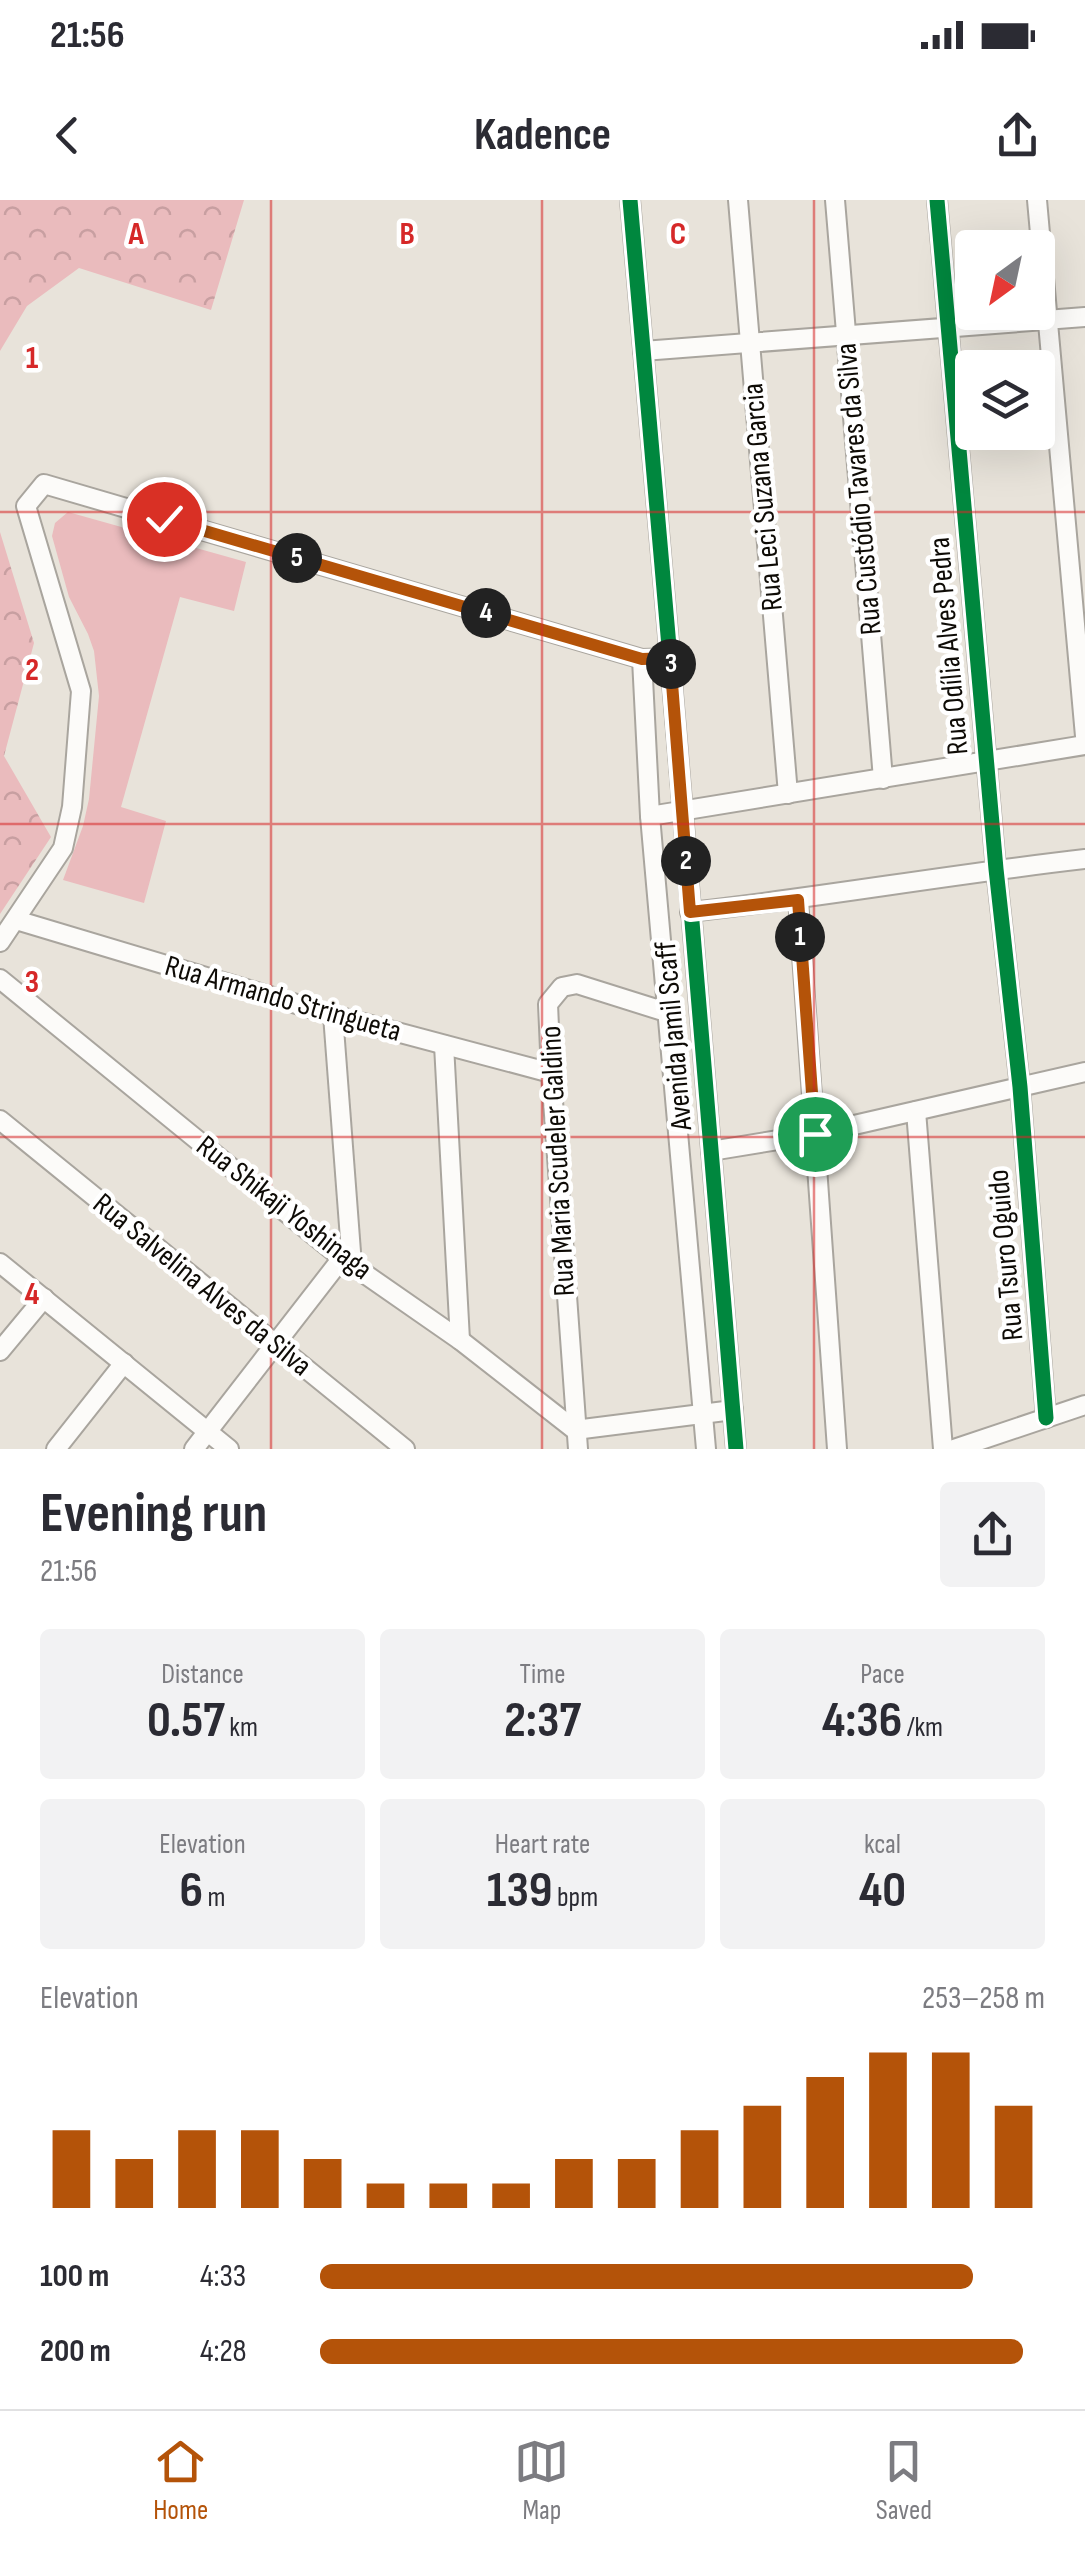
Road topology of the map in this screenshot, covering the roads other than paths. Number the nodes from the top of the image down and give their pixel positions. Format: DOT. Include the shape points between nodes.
graph roads {
  1 [pos="630,200"];
  2 [pos="738,200"];
  3 [pos="835,200"];
  4 [pos="937,200"];
  5 [pos="1037,200"];
  6 [pos="1039,230"];
  7 [pos="1085,316"];
  8 [pos="1055,319"];
  9 [pos="955,326"];
  10 [pos="948,327"];
  11 [pos="1047,330"];
  12 [pos="846,335"];
  13 [pos="751,342"];
  14 [pos="642,351"];
  15 [pos="670,658"];
  16 [pos="642,659"];
  17 [pos="1085,736"];
  18 [pos="1085,744"];
  19 [pos="986,761"];
  20 [pos="883,778"];
  21 [pos="788,794"];
  22 [pos="682,812"];
  23 [pos="650,816"];
  24 [pos="1085,859"];
  25 [pos="996,869"];
  26 [pos="798,900"];
  27 [pos="690,912"];
  28 [pos="21,913"];
  29 [pos="0,942"];
  30 [pos="0,978"];
  31 [pos="666,1012"];
  32 [pos="333,1015"];
  33 [pos="444,1045"];
  34 [pos="1085,1072"];
  35 [pos="551,1073"];
  36 [pos="1020,1087"];
  37 [pos="916,1111"];
  38 [pos="0,1120"];
  39 [pos="815,1134"];
  40 [pos="711,1151"];
  41 [pos="347,1262"];
  42 [pos="0,1263"];
  43 [pos="44,1298"];
  44 [pos="460,1340"];
  45 [pos="277,1345"];
  46 [pos="0,1351"];
  47 [pos="124,1364"];
  48 [pos="1085,1405"];
  49 [pos="734,1410"];
  50 [pos="703,1413"];
  51 [pos="1046,1418"];
  52 [pos="574,1430"];
  53 [pos="208,1432"];
  54 [pos="737,1448"];
  55 [pos="56,1449"];
  56 [pos="194,1449"];
  57 [pos="228,1449"];
  58 [pos="405,1449"];
  59 [pos="578,1449"];
  60 [pos="706,1449"];
  61 [pos="836,1449"];
  62 [pos="944,1449"];
  63 [pos="954,1449"];
  1 -- 14 [label="street, Avenida Jamil Scaff"];
  2 -- 13 [label="street, Rua Leci Suzana Garcia"];
  3 -- 12 [label="street, Rua Custódio Tavares da Silva"];
  4 -- 10 [label="street, Rua Odília Alves Pedra"];
  5 -- 6 [label="street"];
  7 -- 8 [label="street"];
  9 -- 10 [label="street"];
  10 -- 12 [label="street"];
  10 -- 19 [label="street, Rua Odília Alves Pedra"];
  11 -- 17 [label="street"];
  12 -- 13 [label="street"];
  12 -- 20 [label="street, Rua Custódio Tavares da Silva"];
  13 -- 14 [label="street"];
  13 -- 21 [label="street, Rua Leci Suzana Garcia"];
  14 -- 15 [label="street, Avenida Jamil Scaff"];
  15 -- 16 [label="street"];
  15 -- 22 [label="street, Avenida Jamil Scaff"];
  16 -- 23 [label="street, Avenida Jamil Scaff"];
  16 -- 28 [label="street" via="44,484 26,506 81,690 72,808 62,848"];
  18 -- 19 [label="street"];
  19 -- 20 [label="street"];
  19 -- 25 [label="street, Rua Odília Alves Pedra"];
  20 -- 21 [label="street"];
  21 -- 22 [label="street"];
  22 -- 23 [label="street"];
  22 -- 27 [label="street, Avenida Jamil Scaff"];
  23 -- 31 [label="street, Avenida Jamil Scaff"];
  24 -- 25 [label="street"];
  25 -- 26 [label="street"];
  25 -- 36 [label="street, Rua Odília Alves Pedra"];
  26 -- 27 [label="street"];
  26 -- 39 [label="street"];
  27 -- 40 [label="street, Avenida Jamil Scaff"];
  28 -- 29 [label="street"];
  28 -- 32 [label="street, Rua Armando Stringueta"];
  30 -- 41 [label="street, Rua Shikaji Yoshinaga"];
  31 -- 35 [label="street, Rua Maria Scudeler Galdino" via="577,984 562,986 548,1004"];
  31 -- 50 [label="street, Avenida Jamil Scaff"];
  32 -- 33 [label="street, Rua Armando Stringueta"];
  32 -- 41 [label="street"];
  33 -- 35 [label="street, Rua Armando Stringueta"];
  33 -- 44 [label="street"];
  34 -- 36 [label="street"];
  35 -- 52 [label="street, Rua Maria Scudeler Galdino"];
  36 -- 37 [label="street"];
  36 -- 51 [label="street, Rua Tsuro Oguido"];
  37 -- 39 [label="street"];
  37 -- 62 [label="street"];
  38 -- 45 [label="street, Rua Salvelina Alves da Silva"];
  39 -- 40 [label="street"];
  39 -- 61 [label="street"];
  40 -- 49 [label="street, Avenida Jamil Scaff"];
  41 -- 44 [label="street, Rua Shikaji Yoshinaga"];
  41 -- 45 [label="street"];
  42 -- 43 [label="street"];
  43 -- 46 [label="street"];
  43 -- 47 [label="street"];
  44 -- 52 [label="street, Rua Shikaji Yoshinaga"];
  45 -- 53 [label="street"];
  45 -- 58 [label="street, Rua Salvelina Alves da Silva"];
  47 -- 53 [label="street"];
  47 -- 55 [label="street"];
  48 -- 51 [label="street"];
  49 -- 50 [label="street"];
  49 -- 54 [label="street, Avenida Jamil Scaff"];
  50 -- 52 [label="street"];
  50 -- 60 [label="street, Avenida Jamil Scaff"];
  51 -- 63 [label="street"];
  52 -- 59 [label="street, Rua Maria Scudeler Galdino"];
  53 -- 56 [label="street"];
  53 -- 57 [label="street"];
}
